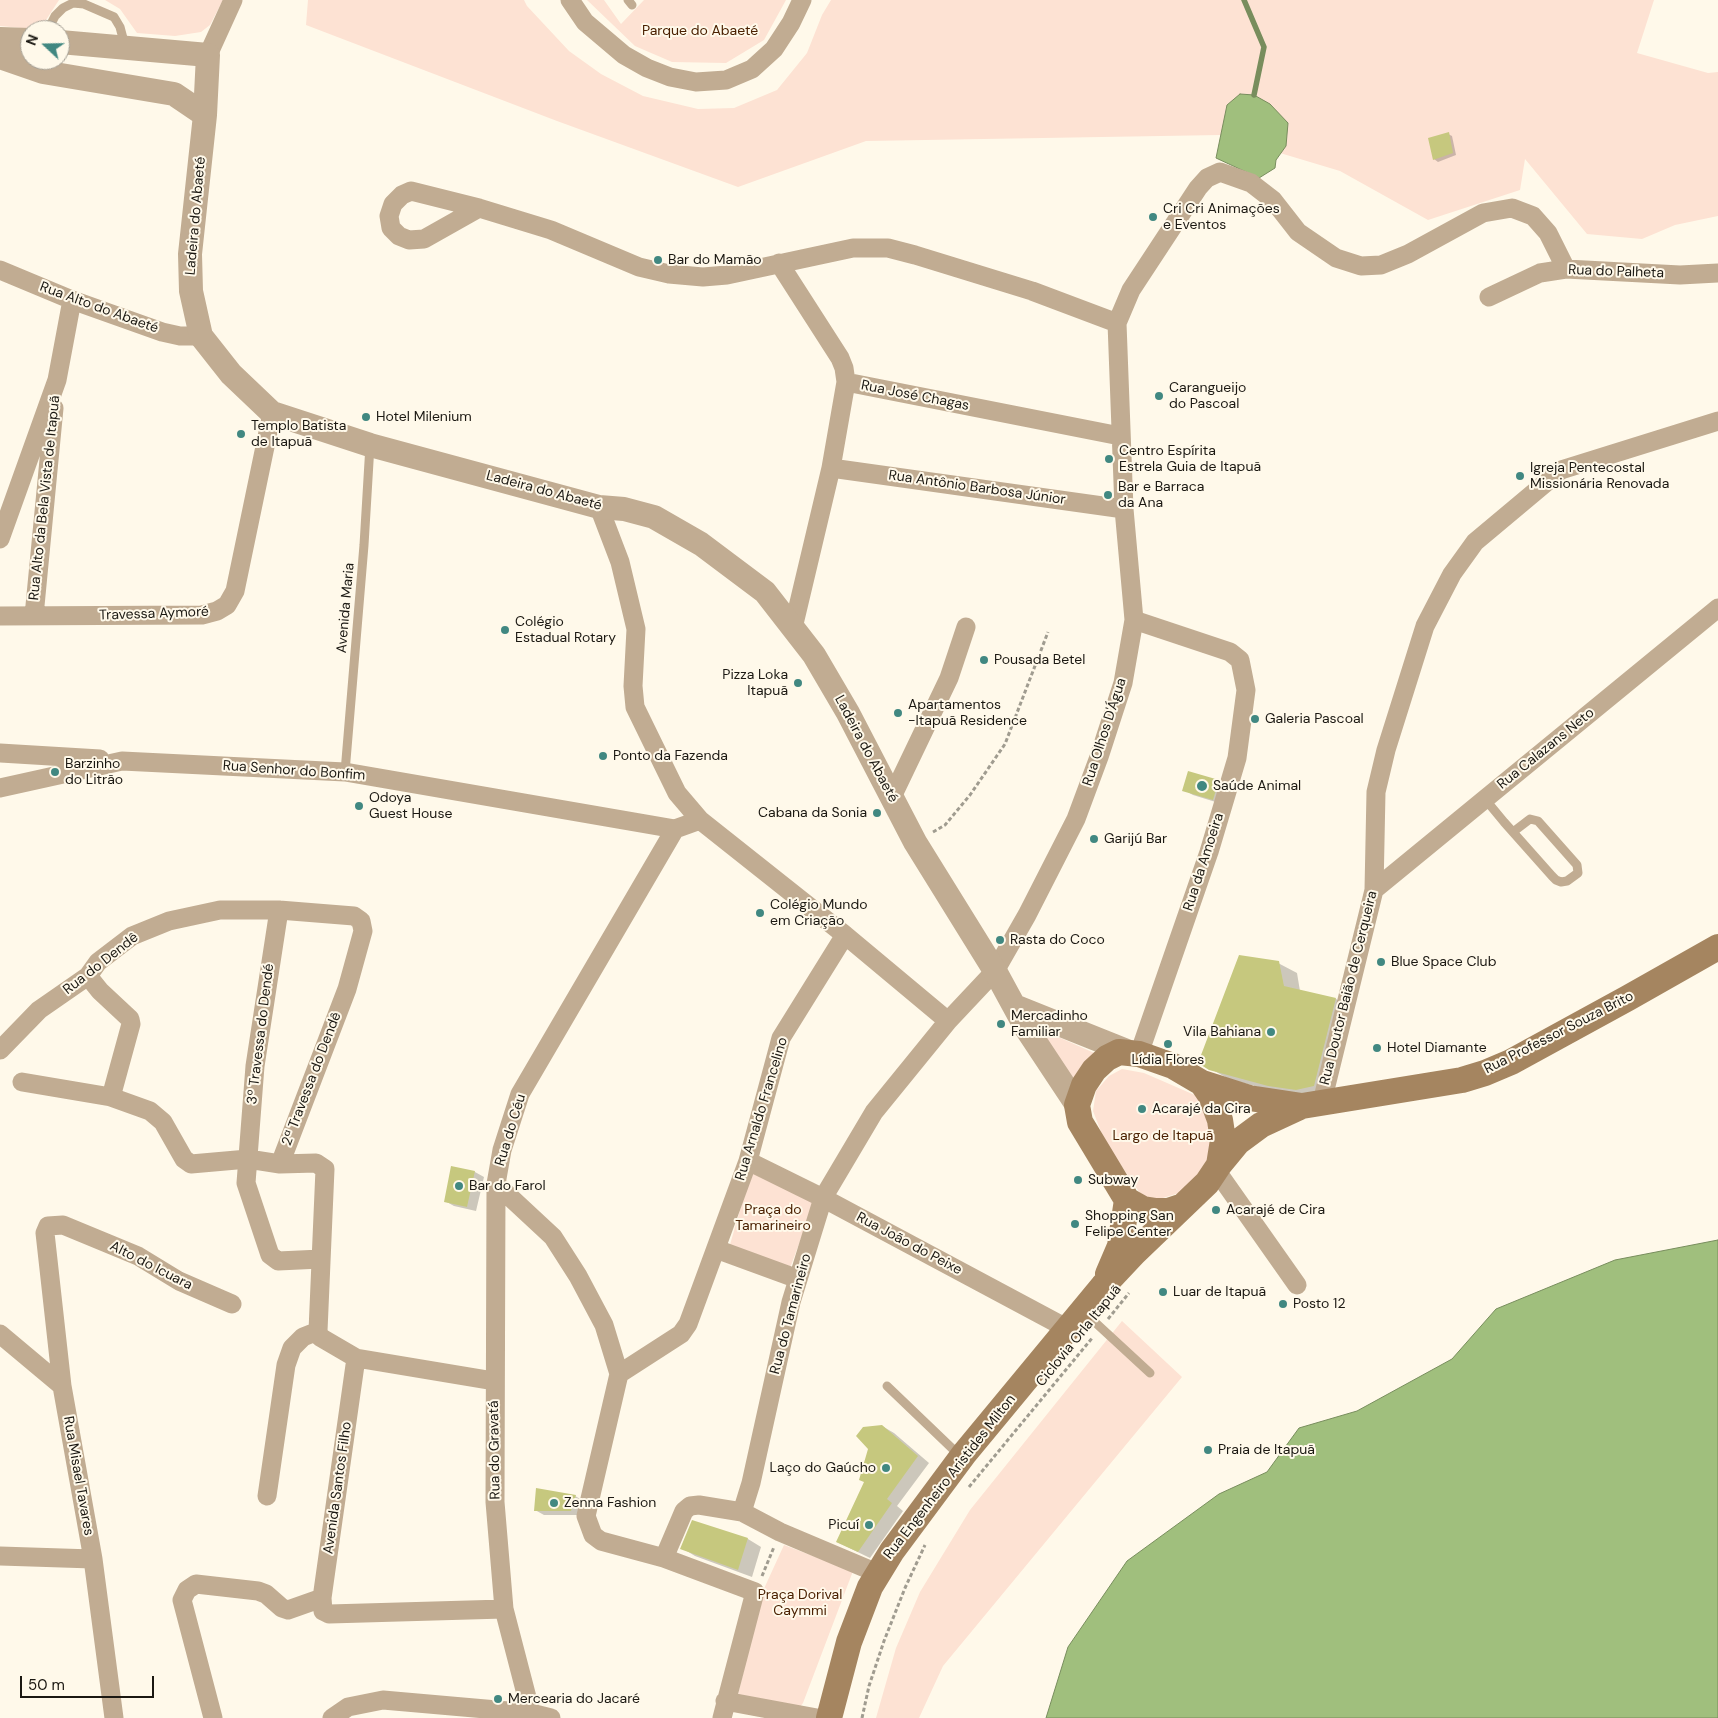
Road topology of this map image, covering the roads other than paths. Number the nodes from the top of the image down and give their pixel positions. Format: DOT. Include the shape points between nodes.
graph roads {
  1 [pos="233,0"];
  2 [pos="570,0"];
  3 [pos="802,0"];
  4 [pos="53,20"];
  5 [pos="0,39"];
  6 [pos="20,40"];
  7 [pos="70,43"];
  8 [pos="126,49"];
  9 [pos="208,54"];
  10 [pos="0,57"];
  11 [pos="20,61"];
  12 [pos="62,70"];
  13 [pos="205,115"];
  14 [pos="479,208"];
  15 [pos="779,262"];
  16 [pos="0,270"];
  17 [pos="1566,270"];
  18 [pos="1718,273"];
  19 [pos="1489,296"];
  20 [pos="72,300"];
  21 [pos="1117,323"];
  22 [pos="201,336"];
  23 [pos="57,380"];
  24 [pos="846,382"];
  25 [pos="272,413"];
  26 [pos="1718,421"];
  27 [pos="1120,436"];
  28 [pos="370,445"];
  29 [pos="831,468"];
  30 [pos="599,507"];
  31 [pos="1124,509"];
  32 [pos="0,538"];
  33 [pos="1718,608"];
  34 [pos="0,616"];
  35 [pos="34,616"];
  36 [pos="1134,620"];
  37 [pos="966,627"];
  38 [pos="793,628"];
  39 [pos="0,753"];
  40 [pos="122,761"];
  41 [pos="344,772"];
  42 [pos="0,788"];
  43 [pos="892,797"];
  44 [pos="1485,799"];
  45 [pos="700,820"];
  46 [pos="675,829"];
  47 [pos="1513,832"];
  48 [pos="1374,890"];
  49 [pos="279,910"];
  50 [pos="339,915"];
  51 [pos="845,935"];
  52 [pos="1718,947"];
  53 [pos="995,971"];
  54 [pos="88,976"];
  55 [pos="1014,1006"];
  56 [pos="948,1021"];
  57 [pos="0,1050"];
  58 [pos="1134,1053"];
  59 [pos="22,1082"];
  60 [pos="1202,1083"];
  61 [pos="111,1097"];
  62 [pos="1077,1104"];
  63 [pos="1312,1104"];
  64 [pos="248,1160"];
  65 [pos="748,1161"];
  66 [pos="280,1164"];
  67 [pos="1218,1167"];
  68 [pos="496,1184"];
  69 [pos="824,1198"];
  70 [pos="1128,1200"];
  71 [pos="1180,1207"];
  72 [pos="45,1233"];
  73 [pos="716,1249"];
  74 [pos="321,1259"];
  75 [pos="798,1279"];
  76 [pos="1296,1285"];
  77 [pos="1103,1286"];
  78 [pos="232,1304"];
  79 [pos="1084,1323"];
  80 [pos="318,1331"];
  81 [pos="0,1334"];
  82 [pos="348,1354"];
  83 [pos="1150,1373"];
  84 [pos="619,1374"];
  85 [pos="494,1381"];
  86 [pos="62,1386"];
  87 [pos="887,1386"];
  88 [pos="962,1457"];
  89 [pos="267,1496"];
  90 [pos="742,1512"];
  91 [pos="0,1556"];
  92 [pos="664,1558"];
  93 [pos="93,1559"];
  94 [pos="878,1573"];
  95 [pos="325,1606"];
  96 [pos="504,1609"];
  97 [pos="723,1710"];
  98 [pos="531,1713"];
  99 [pos="114,1718"];
  100 [pos="212,1718"];
  101 [pos="332,1718"];
  102 [pos="551,1718"];
  103 [pos="817,1718"];
  104 [pos="829,1718"];
  1 -- 9 [label="street, Ladeira do Abaeté"];
  2 -- 3 [label="street" via="585,22 624,56 670,77 696,82 726,80 752,69 774,49"];
  4 -- 8 [label="lane" via="63,8 73,3 84,4 114,17"];
  5 -- 6 [label="street"];
  7 -- 8 [label="street"];
  8 -- 9 [label="street"];
  9 -- 13 [label="street, Ladeira do Abaeté"];
  10 -- 11 [label="street"];
  12 -- 13 [label="street" via="158,90 185,100"];
  13 -- 22 [label="street, Ladeira do Abaeté" via="190,254 191,291"];
  14 -- 15 [label="street" via="551,230 639,267 669,274 727,275"];
  15 -- 21 [label="street" via="853,248 888,248 1032,291"];
  15 -- 24 [label="street, Rua José Chagas" via="840,358"];
  16 -- 20 [label="street, Rua Alto do Abaeté"];
  17 -- 18 [label="street, Rua do Palheta" via="1680,275"];
  17 -- 19 [label="street, Rua do Palheta" via="1540,273"];
  17 -- 21 [label="street" via="1548,233 1533,216 1512,208 1483,213 1381,265 1361,266 1336,258 1298,232 1273,200 1252,183 1220,172 1207,178 1198,188 1130,290"];
  20 -- 22 [label="street, Rua Alto do Abaeté" via="162,332"];
  20 -- 23 [label="street, Rua Alto da Bela Vista de Itapuã"];
  21 -- 27 [label="street, Rua Olhos D'Água"];
  22 -- 25 [label="street, Ladeira do Abaeté" via="231,374"];
  23 -- 32 [label="street, Rua Alto da Bela Vista de Itapuã"];
  23 -- 35 [label="street, Rua Alto da Bela Vista de Itapuã"];
  24 -- 27 [label="street, Rua José Chagas"];
  24 -- 29 [label="street"];
  25 -- 28 [label="street, Ladeira do Abaeté"];
  25 -- 35 [label="street, Travessa Aymoré" via="236,591 227,605 202,615"];
  26 -- 48 [label="street, Rua Doutor Baião de Cerqueira" via="1561,470 1475,542 1452,574 1425,626 1386,750 1376,792"];
  27 -- 31 [label="street, Rua Olhos D'Água"];
  28 -- 30 [label="street, Ladeira do Abaeté"];
  28 -- 41 [label="lane, Avenida Maria"];
  29 -- 31 [label="street, Rua Antônio Barbosa Júnior"];
  29 -- 38 [label="street"];
  30 -- 38 [label="street, Ladeira do Abaeté" via="624,509 654,518 701,544 765,592"];
  30 -- 45 [label="street" via="620,562 636,629 635,707 678,793"];
  31 -- 36 [label="street, Rua Olhos D'Água"];
  33 -- 44 [label="street, Rua Calazans Neto"];
  34 -- 35 [label="street, Travessa Aymoré"];
  36 -- 53 [label="street, Rua Olhos D'Água" via="1123,683 1076,819 1028,915"];
  36 -- 58 [label="street, Rua da Amoeira" via="1230,652 1240,660 1246,690 1237,758 1215,834"];
  37 -- 43 [label="street" via="949,678"];
  38 -- 43 [label="street, Ladeira do Abaeté" via="824,672"];
  39 -- 40 [label="street, Rua Senhor do Bonfim"];
  40 -- 41 [label="street, Rua Senhor do Bonfim"];
  40 -- 42 [label="street, Rua Senhor do Bonfim"];
  41 -- 46 [label="street, Rua Senhor do Bonfim"];
  43 -- 53 [label="street, Ladeira do Abaeté" via="915,842"];
  44 -- 47 [label="lane"];
  44 -- 48 [label="street, Rua Calazans Neto"];
  45 -- 46 [label="street, Rua Senhor do Bonfim"];
  45 -- 51 [label="street"];
  46 -- 68 [label="street, Rua do Céu" via="520,1094 502,1150"];
  47 -- 47 [label="lane" via="1556,880 1567,881 1578,873 1577,865 1538,822 1530,819"];
  48 -- 63 [label="street, Rua Doutor Baião de Cerqueira"];
  49 -- 50 [label="street, Rua do Dendê"];
  49 -- 54 [label="street, Rua do Dendê" via="220,910 168,921 132,936 98,962"];
  49 -- 64 [label="street, 3º Travessa do Dendé" via="254,1066"];
  50 -- 66 [label="street, 2ª Travessa do Dendê" via="354,916 361,921 363,931 346,989"];
  51 -- 56 [label="street"];
  51 -- 65 [label="street, Rua Arnaldo Francelino" via="781,1038"];
  52 -- 63 [label="main road, Rua Professor Souza Brito" via="1485,1073 1462,1080"];
  53 -- 55 [label="street, Ladeira do Abaeté"];
  53 -- 56 [label="street, Rua do Tamarineiro"];
  54 -- 57 [label="street, Rua do Dendê" via="39,1010"];
  54 -- 61 [label="street" via="130,1019 131,1024"];
  55 -- 58 [label="street"];
  55 -- 62 [label="street, Ladeira do Abaeté"];
  56 -- 69 [label="street, Rua do Tamarineiro" via="874,1112"];
  58 -- 60 [label="main road" via="1173,1066"];
  58 -- 62 [label="main road" via="1119,1052 1094,1070"];
  59 -- 61 [label="street"];
  60 -- 63 [label="main road, Rua Professor Souza Brito" via="1249,1098"];
  60 -- 67 [label="main road" via="1220,1120 1223,1140"];
  61 -- 64 [label="street, 2ª Travessa do Dendê" via="150,1112 163,1122 184,1159 195,1165"];
  62 -- 70 [label="main road" via="1080,1122"];
  63 -- 67 [label="main road, Rua Professor Souza Brito" via="1261,1125 1238,1142"];
  64 -- 66 [label="street, 2ª Travessa do Dendê"];
  64 -- 74 [label="street, 3º Travessa do Dendé" via="246,1182 270,1255 278,1261"];
  65 -- 69 [label="street, Rua João do Peixe"];
  65 -- 73 [label="street, Rua Arnaldo Francelino"];
  66 -- 74 [label="street" via="316,1163 325,1169"];
  67 -- 71 [label="main road" via="1207,1183"];
  67 -- 76 [label="street"];
  68 -- 84 [label="street, Rua do Céu" via="553,1237 604,1325"];
  68 -- 85 [label="street, Rua do Gravatá"];
  69 -- 75 [label="street, Rua do Tamarineiro"];
  69 -- 79 [label="street, Rua João do Peixe"];
  70 -- 71 [label="main road" via="1143,1209 1156,1211"];
  70 -- 77 [label="main road, Rua Engenheiro Aristides Milton" via="1120,1246"];
  71 -- 77 [label="main road, Rua Engenheiro Aristides Milton"];
  72 -- 78 [label="street, Alto do Icuara" via="48,1226 63,1225 138,1256 180,1281"];
  72 -- 86 [label="street, Rua Misael Tavares"];
  73 -- 75 [label="street"];
  73 -- 84 [label="street, Rua Arnaldo Francelino" via="688,1324 681,1334"];
  74 -- 80 [label="street"];
  75 -- 90 [label="street, Rua do Tamarineiro"];
  77 -- 79 [label="main road, Rua Engenheiro Aristides Milton"];
  79 -- 83 [label="lane"];
  79 -- 88 [label="main road, Rua Engenheiro Aristides Milton"];
  80 -- 82 [label="street" via="326,1342"];
  80 -- 89 [label="street" via="303,1337 292,1348 286,1366"];
  81 -- 86 [label="street"];
  82 -- 85 [label="street"];
  82 -- 95 [label="street, Avenida Santos Filho"];
  84 -- 92 [label="street" via="586,1516 593,1536 601,1541"];
  85 -- 96 [label="street, Rua do Gravatá" via="495,1502"];
  86 -- 93 [label="street, Rua Misael Tavares"];
  87 -- 88 [label="lane"];
  88 -- 94 [label="main road, Rua Engenheiro Aristides Milton"];
  90 -- 92 [label="street" via="690,1506 684,1511"];
  90 -- 94 [label="street" via="780,1532"];
  91 -- 93 [label="street"];
  92 -- 97 [label="street" via="755,1592"];
  93 -- 99 [label="street, Rua Misael Tavares"];
  94 -- 104 [label="main road, Rua Engenheiro Aristides Milton" via="849,1642"];
  95 -- 96 [label="street"];
  95 -- 100 [label="street" via="288,1610 258,1591 196,1584 187,1590 182,1600"];
  96 -- 98 [label="street, Rua do Gravatá"];
  97 -- 103 [label="street"];
  98 -- 101 [label="street" via="383,1700 348,1707"];
  98 -- 102 [label="street"];
}
